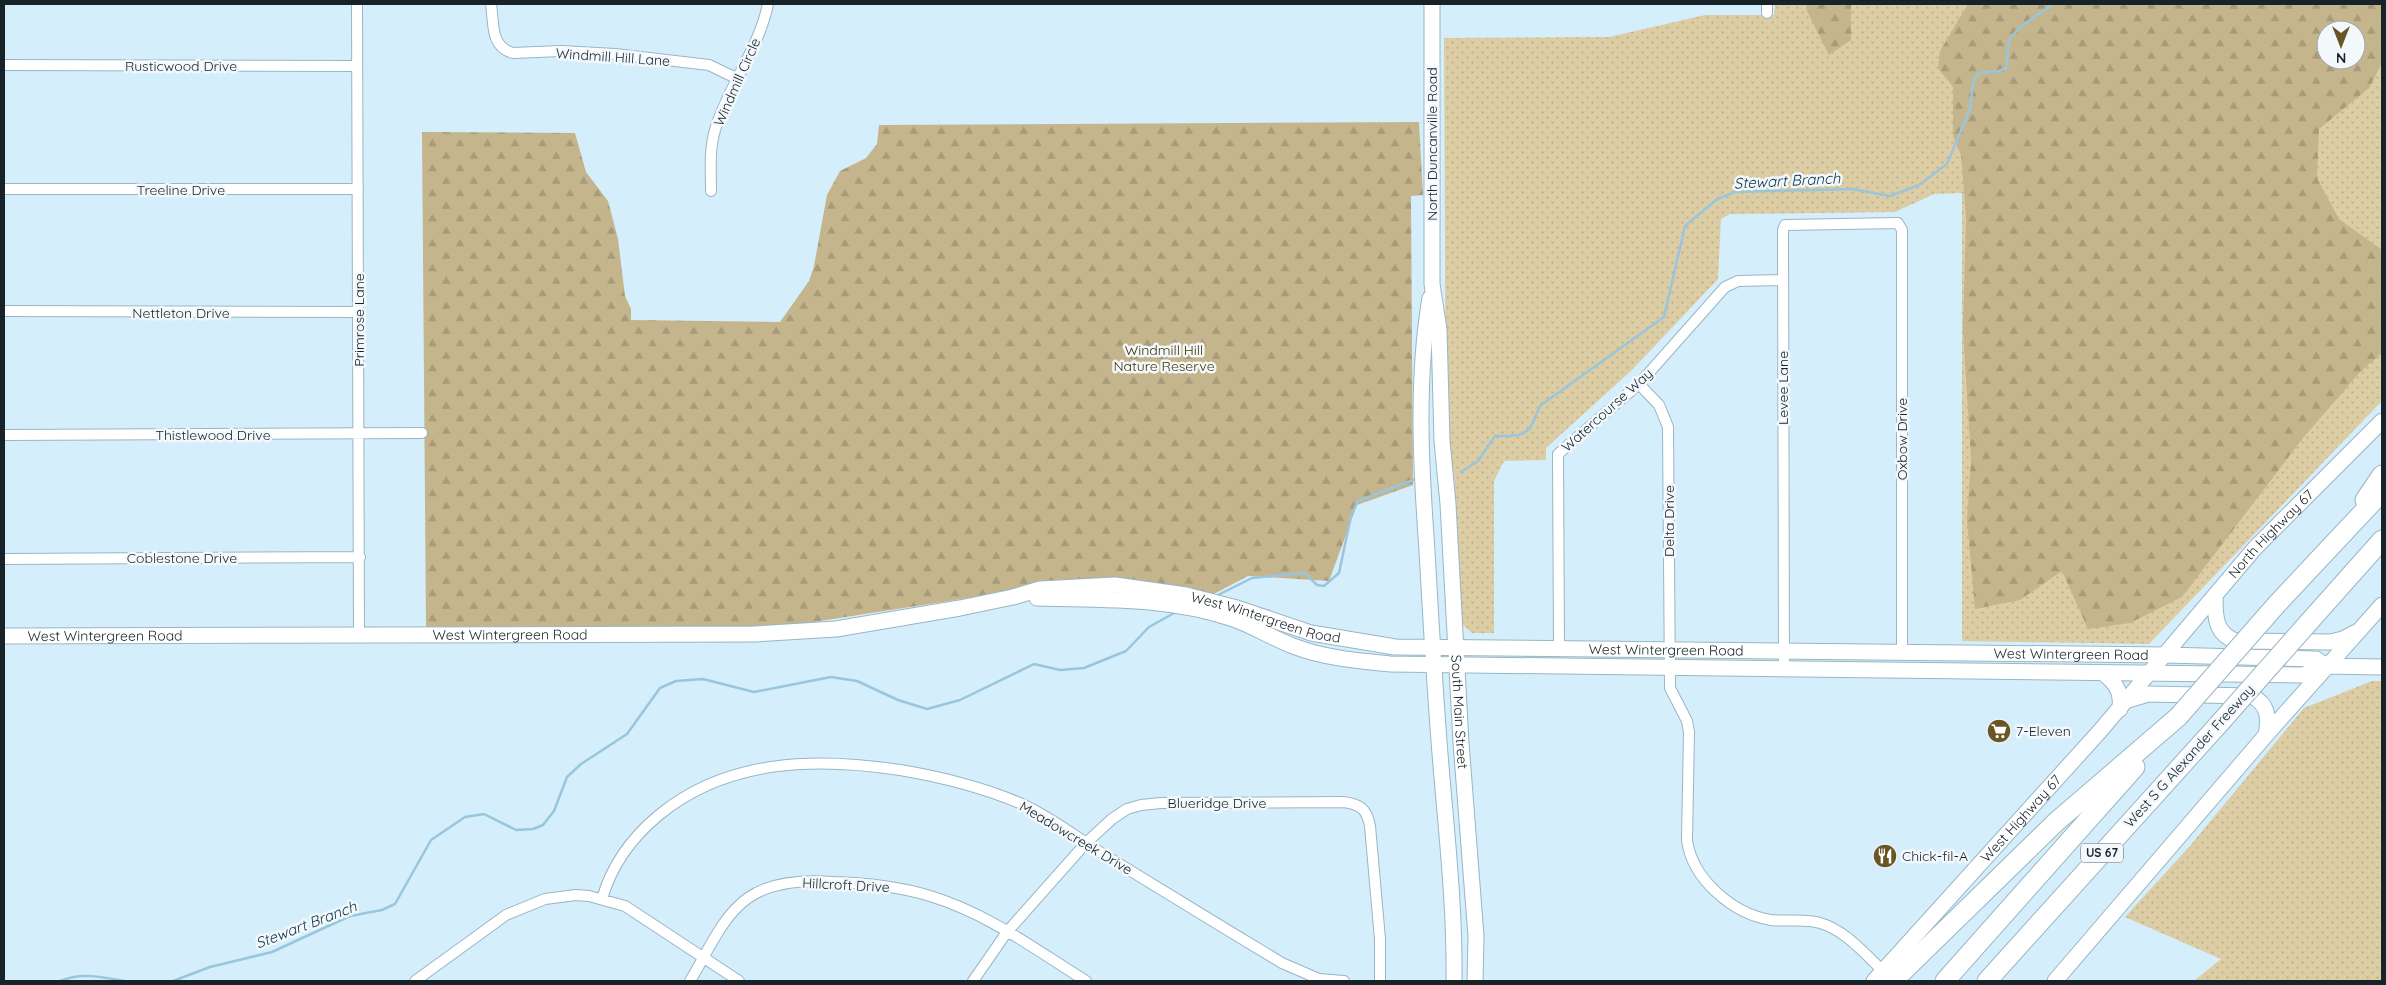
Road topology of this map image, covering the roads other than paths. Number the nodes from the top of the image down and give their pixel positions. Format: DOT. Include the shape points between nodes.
graph roads {
  1 [pos="357,4"];
  2 [pos="491,4"];
  3 [pos="768,4"];
  4 [pos="1432,4"];
  5 [pos="4,65"];
  6 [pos="358,66"];
  7 [pos="738,79"];
  8 [pos="4,189"];
  9 [pos="358,189"];
  10 [pos="711,191"];
  11 [pos="1901,227"];
  12 [pos="1783,280"];
  13 [pos="1432,284"];
  14 [pos="4,311"];
  15 [pos="359,312"];
  16 [pos="1639,384"];
  17 [pos="2382,421"];
  18 [pos="422,433"];
  19 [pos="4,435"];
  20 [pos="359,435"];
  21 [pos="1442,441"];
  22 [pos="1422,442"];
  23 [pos="2382,475"];
  24 [pos="2382,492"];
  25 [pos="2382,540"];
  26 [pos="2335,541"];
  27 [pos="2382,553"];
  28 [pos="360,557"];
  29 [pos="4,559"];
  30 [pos="1013,597"];
  31 [pos="2216,597"];
  32 [pos="2330,599"];
  33 [pos="2382,605"];
  34 [pos="1236,614"];
  35 [pos="2362,628"];
  36 [pos="4,636"];
  37 [pos="360,636"];
  38 [pos="1434,647"];
  39 [pos="1456,647"];
  40 [pos="1559,648"];
  41 [pos="1669,649"];
  42 [pos="1783,650"];
  43 [pos="1902,652"];
  44 [pos="1974,652"];
  45 [pos="2166,655"];
  46 [pos="1435,666"];
  47 [pos="2326,666"];
  48 [pos="1457,667"];
  49 [pos="2382,667"];
  50 [pos="1670,668"];
  51 [pos="1784,670"];
  52 [pos="1974,672"];
  53 [pos="2103,673"];
  54 [pos="2151,673"];
  55 [pos="2124,705"];
  56 [pos="2178,717"];
  57 [pos="2266,735"];
  58 [pos="1440,748"];
  59 [pos="1464,789"];
  60 [pos="1086,843"];
  61 [pos="1448,844"];
  62 [pos="1468,844"];
  63 [pos="602,899"];
  64 [pos="1008,932"];
  65 [pos="704,959"];
  66 [pos="1884,978"];
  67 [pos="1318,980"];
  68 [pos="416,981"];
  69 [pos="690,981"];
  70 [pos="739,981"];
  71 [pos="973,981"];
  72 [pos="1086,981"];
  73 [pos="1344,981"];
  74 [pos="1380,981"];
  75 [pos="1454,981"];
  76 [pos="1475,981"];
  77 [pos="1946,981"];
  78 [pos="1987,981"];
  79 [pos="2055,981"];
  1 -- 6 [label="street, Primrose Lane"];
  2 -- 7 [label="street, Windmill Hill Lane" via="495,37 498,45 506,51 615,54 709,65"];
  3 -- 7 [label="street, Windmill Circle" via="755,45"];
  4 -- 13 [label="main road, North Duncanville Road"];
  5 -- 6 [label="street, Rusticwood Drive"];
  6 -- 9 [label="street, Primrose Lane"];
  7 -- 10 [label="street, Windmill Circle" via="715,130 711,149"];
  8 -- 9 [label="street, Treeline Drive"];
  9 -- 15 [label="street, Primrose Lane"];
  11 -- 12 [label="street, Levee Lane" via="1898,223 1785,225"];
  11 -- 43 [label="street, Oxbow Drive"];
  12 -- 16 [label="street, Watercourse Way" via="1738,281 1725,287"];
  12 -- 42 [label="street, Levee Lane"];
  13 -- 21 [label="main road, North Duncanville Road" via="1439,330"];
  13 -- 22 [label="main road, North Duncanville Road" via="1424,330"];
  14 -- 15 [label="street, Nettleton Drive"];
  15 -- 20 [label="street, Primrose Lane"];
  16 -- 40 [label="street, Watercourse Way" via="1558,454"];
  16 -- 41 [label="street, Delta Drive" via="1659,405 1668,427"];
  17 -- 31 [label="main road, North Highway 67" via="2255,548"];
  18 -- 20 [label="street, Thistlewood Drive"];
  19 -- 20 [label="street, Thistlewood Drive"];
  20 -- 28 [label="street, Primrose Lane"];
  21 -- 22 [label="main road"];
  21 -- 39 [label="main road, South Main Street"];
  22 -- 38 [label="main road, South Main Street"];
  23 -- 26 [label="highway"];
  24 -- 26 [label="highway, US 67"];
  25 -- 32 [label="highway, US 67"];
  26 -- 56 [label="highway, US 67, bridge"];
  27 -- 32 [label="highway"];
  28 -- 29 [label="street, Coblestone Drive"];
  28 -- 37 [label="street, Primrose Lane"];
  30 -- 34 [label="main road, West Wintergreen Road" via="1138,600"];
  30 -- 34 [label="main road, West Wintergreen Road" via="1040,589 1115,585 1176,593"];
  30 -- 37 [label="main road, West Wintergreen Road" via="836,629 754,634"];
  31 -- 35 [label="main road" via="2215,618 2222,632 2236,641 2330,642"];
  31 -- 45 [label="main road, North Highway 67"];
  32 -- 78 [label="highway, West S G Alexander Freeway / US 67, bridge"];
  33 -- 35 [label="main road"];
  34 -- 38 [label="main road, West Wintergreen Road" via="1353,642"];
  34 -- 46 [label="main road, West Wintergreen Road" via="1294,646 1326,655 1390,664"];
  35 -- 47 [label="main road"];
  36 -- 37 [label="main road, West Wintergreen Road"];
  38 -- 39 [label="main road, West Wintergreen Road"];
  38 -- 46 [label="main road, South Main Street"];
  39 -- 40 [label="main road, West Wintergreen Road"];
  39 -- 48 [label="main road, South Main Street"];
  40 -- 41 [label="main road, West Wintergreen Road"];
  41 -- 42 [label="main road, West Wintergreen Road"];
  41 -- 50 [label="street, Delta Drive"];
  42 -- 43 [label="main road, West Wintergreen Road"];
  42 -- 51 [label="street, Levee Lane"];
  43 -- 44 [label="main road, West Wintergreen Road"];
  44 -- 45 [label="main road, West Wintergreen Road"];
  44 -- 52 [label="main road"];
  45 -- 47 [label="main road, West Wintergreen Road" via="2316,659"];
  45 -- 54 [label="main road, West Highway 67"];
  46 -- 48 [label="main road, West Wintergreen Road"];
  46 -- 58 [label="main road, South Main Street"];
  47 -- 49 [label="main road"];
  47 -- 54 [label="main road, West Wintergreen Road" via="2303,675"];
  47 -- 57 [label="main road"];
  48 -- 50 [label="main road, West Wintergreen Road"];
  48 -- 59 [label="main road, South Main Street"];
  50 -- 51 [label="main road, West Wintergreen Road"];
  50 -- 66 [label="street, Delta Drive" via="1670,688 1687,721 1689,732 1688,845 1712,888 1726,901 1756,917 1820,923 1835,929"];
  51 -- 52 [label="main road, West Wintergreen Road"];
  52 -- 53 [label="main road, West Wintergreen Road"];
  53 -- 54 [label="main road, West Wintergreen Road"];
  53 -- 55 [label="main road" via="2117,686"];
  54 -- 55 [label="main road, West Highway 67"];
  55 -- 57 [label="main road" via="2148,694 2252,696 2268,712"];
  55 -- 66 [label="main road, West Highway 67"];
  56 -- 66 [label="highway"];
  56 -- 77 [label="highway, US 67"];
  57 -- 79 [label="main road"];
  58 -- 59 [label="main road" via="1451,750 1453,775"];
  58 -- 61 [label="main road, South Main Street"];
  59 -- 62 [label="main road, South Main Street"];
  60 -- 63 [label="street, Meadowcreek Drive" via="1024,805 975,786 918,773 865,766 793,764 736,774 680,798 648,824 625,850 608,876"];
  60 -- 64 [label="street, Blueridge Drive"];
  60 -- 67 [label="street, Meadowcreek Drive" via="1282,963"];
  60 -- 74 [label="street, Blueridge Drive" via="1112,819 1141,805 1355,804 1363,808 1370,826 1380,939"];
  61 -- 62 [label="main road"];
  61 -- 75 [label="main road, South Main Street"];
  62 -- 76 [label="main road, South Main Street" via="1476,936"];
  63 -- 65 [label="street" via="625,906"];
  63 -- 68 [label="street" via="561,896 525,905 489,926"];
  64 -- 65 [label="street, Hillcroft Drive" via="957,906 911,891 874,883 801,881 764,889 748,898 725,922"];
  64 -- 71 [label="street, Blueridge Drive"];
  64 -- 72 [label="street, Hillcroft Drive"];
  65 -- 69 [label="street, Hillcroft Drive"];
  65 -- 70 [label="street"];
  67 -- 73 [label="street, Meadowcreek Drive"];
}
